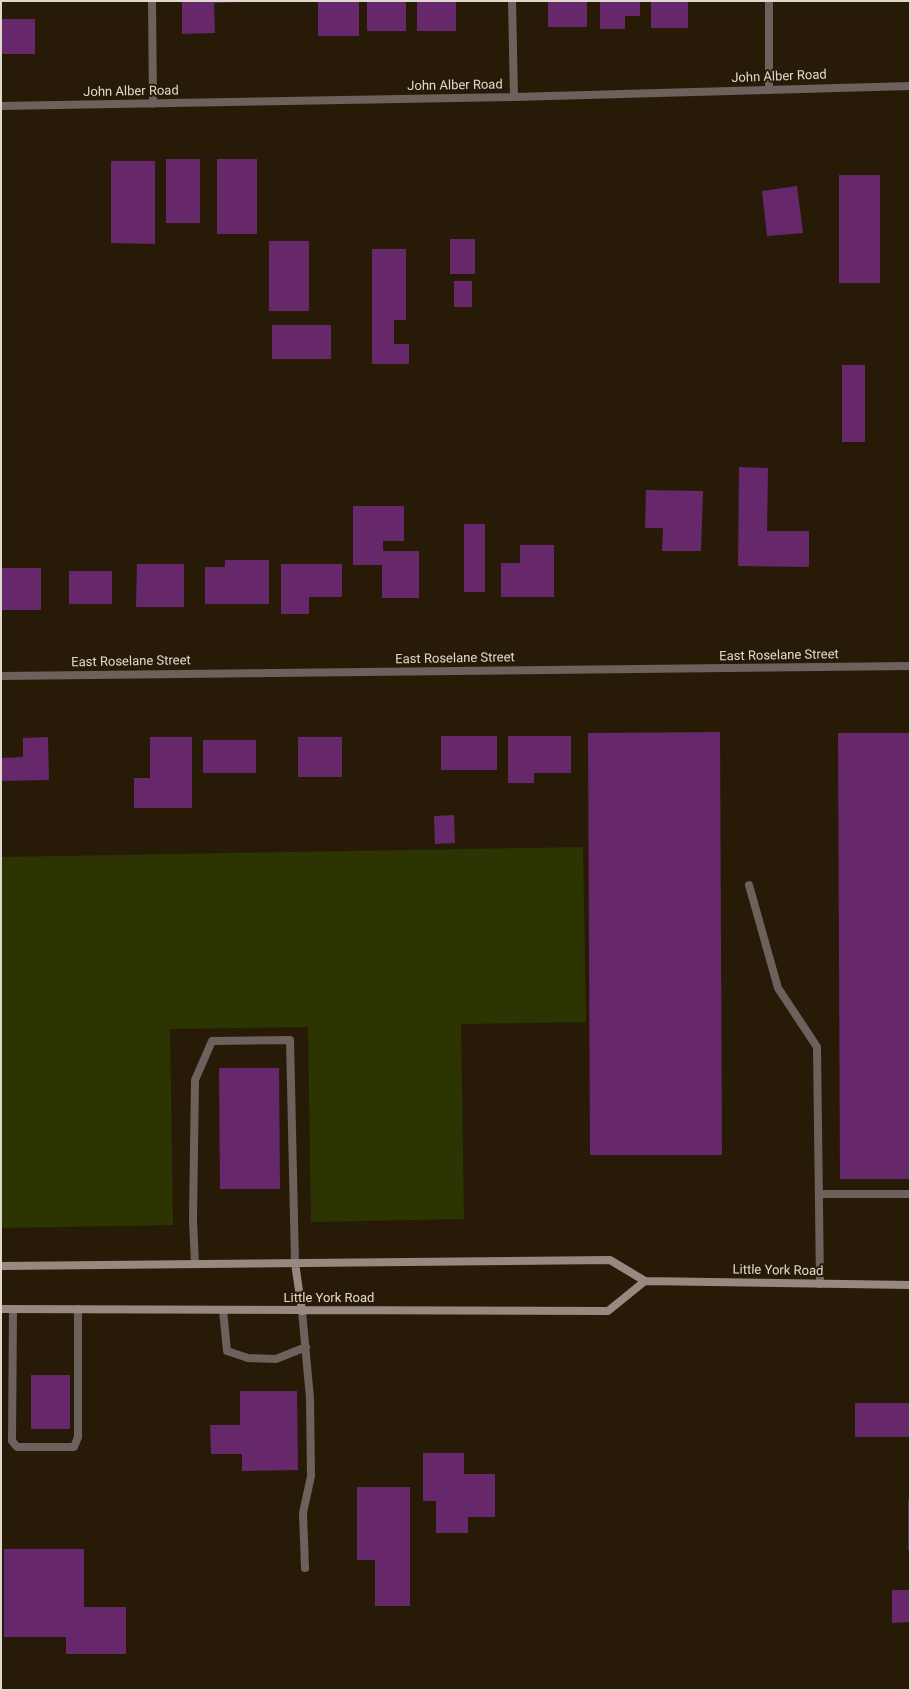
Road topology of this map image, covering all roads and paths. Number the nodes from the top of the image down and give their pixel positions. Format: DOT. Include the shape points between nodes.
graph roads {
  1 [pos="152,1"];
  2 [pos="512,1"];
  3 [pos="769,1"];
  4 [pos="910,86"];
  5 [pos="769,90"];
  6 [pos="514,96"];
  7 [pos="153,104"];
  8 [pos="1,106"];
  9 [pos="910,666"];
  10 [pos="1,676"];
  11 [pos="749,885"];
  12 [pos="819,1194"];
  13 [pos="910,1194"];
  14 [pos="295,1263"];
  15 [pos="195,1264"];
  16 [pos="1,1266"];
  17 [pos="645,1281"];
  18 [pos="820,1284"];
  19 [pos="910,1285"];
  20 [pos="1,1309"];
  21 [pos="13,1309"];
  22 [pos="78,1309"];
  23 [pos="223,1310"];
  24 [pos="302,1311"];
  25 [pos="306,1347"];
  26 [pos="305,1568"];
  1 -- 7 [label="street"];
  2 -- 6 [label="street"];
  3 -- 5 [label="street"];
  4 -- 5 [label="street, John Alber Road"];
  5 -- 6 [label="street, John Alber Road"];
  6 -- 7 [label="street, John Alber Road"];
  7 -- 8 [label="street, John Alber Road"];
  9 -- 10 [label="street, East Roselane Street"];
  11 -- 12 [label="street" via="778,988 817,1047"];
  12 -- 13 [label="street"];
  12 -- 18 [label="street"];
  14 -- 15 [label="main road, Little York Road"];
  14 -- 15 [label="street" via="290,1040 212,1041 195,1080"];
  14 -- 17 [label="main road, Little York Road" via="610,1260"];
  14 -- 24 [label="main road"];
  15 -- 16 [label="main road, Little York Road"];
  17 -- 18 [label="main road, Little York Road"];
  17 -- 24 [label="main road, Little York Road" via="608,1312"];
  18 -- 19 [label="main road, Little York Road"];
  20 -- 21 [label="main road, Little York Road"];
  21 -- 22 [label="main road, Little York Road"];
  21 -- 22 [label="street" via="12,1440 18,1447 74,1447 78,1438"];
  22 -- 23 [label="main road, Little York Road"];
  23 -- 24 [label="main road, Little York Road"];
  23 -- 25 [label="street" via="226,1351 248,1358 276,1359"];
  24 -- 25 [label="street"];
  25 -- 26 [label="street" via="310,1398 311,1476 303,1513"];
}
